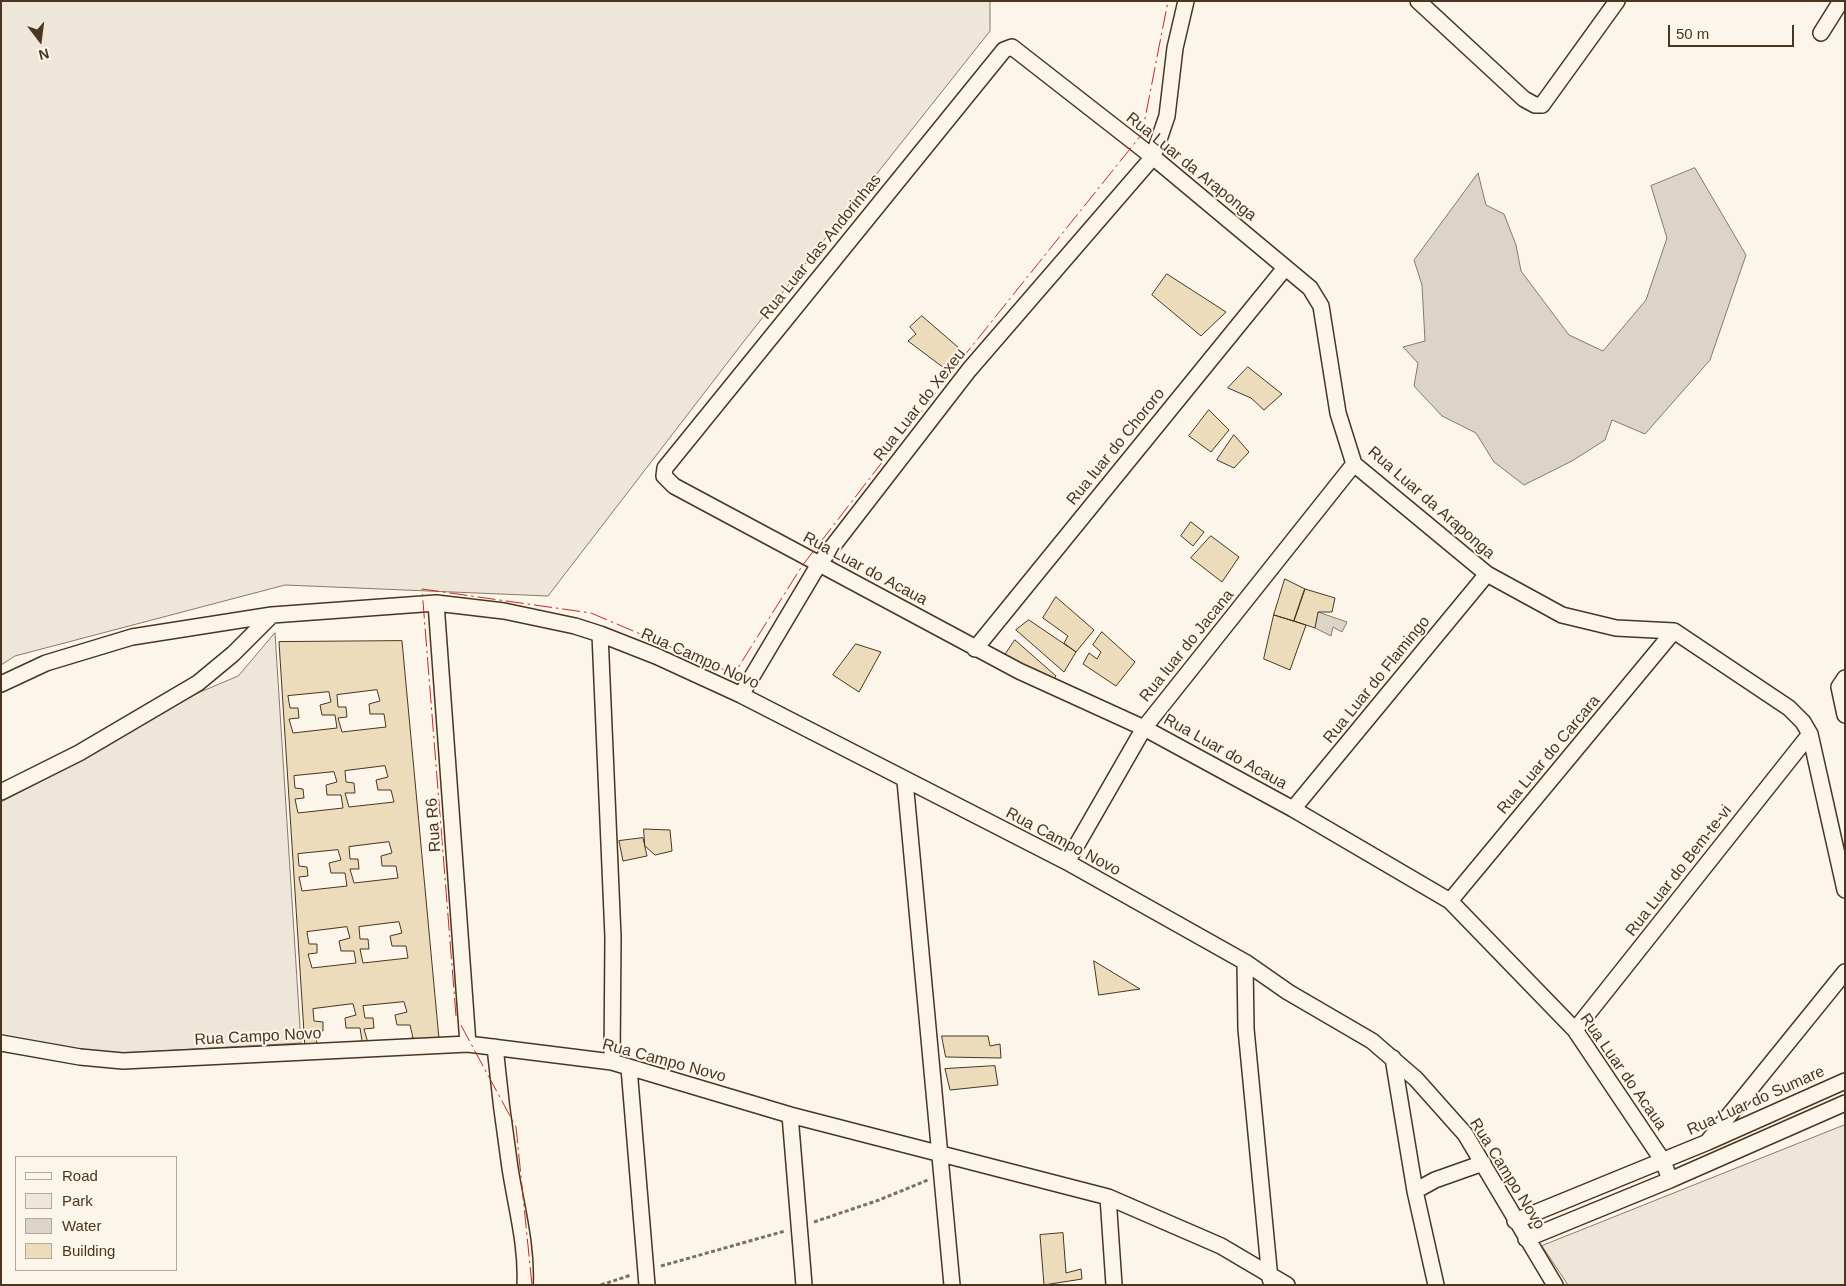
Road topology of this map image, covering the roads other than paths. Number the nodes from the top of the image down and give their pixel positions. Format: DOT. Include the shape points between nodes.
graph roads {
  1 [pos="1186,1"];
  2 [pos="1418,1"];
  3 [pos="1617,1"];
  4 [pos="1841,1"];
  5 [pos="1821,33"];
  6 [pos="1012,47"];
  7 [pos="1153,157"];
  8 [pos="1285,268"];
  9 [pos="1354,464"];
  10 [pos="664,476"];
  11 [pos="819,564"];
  12 [pos="1487,574"];
  13 [pos="436,603"];
  14 [pos="272,615"];
  15 [pos="1674,630"];
  16 [pos="600,634"];
  17 [pos="975,649"];
  18 [pos="1,684"];
  19 [pos="1843,685"];
  20 [pos="742,695"];
  21 [pos="1845,715"];
  22 [pos="1144,728"];
  23 [pos="1810,734"];
  24 [pos="904,781"];
  25 [pos="1,792"];
  26 [pos="1293,809"];
  27 [pos="1067,862"];
  28 [pos="1845,890"];
  29 [pos="1450,901"];
  30 [pos="1245,962"];
  31 [pos="1845,972"];
  32 [pos="1576,1030"];
  33 [pos="1,1043"];
  34 [pos="468,1044"];
  35 [pos="495,1047"];
  36 [pos="1393,1058"];
  37 [pos="612,1062"];
  38 [pos="629,1068"];
  39 [pos="1845,1081"];
  40 [pos="1845,1103"];
  41 [pos="790,1115"];
  42 [pos="1708,1142"];
  43 [pos="939,1152"];
  44 [pos="1716,1160"];
  45 [pos="1663,1161"];
  46 [pos="1483,1163"];
  47 [pos="1670,1180"];
  48 [pos="1415,1191"];
  49 [pos="1108,1197"];
  50 [pos="1515,1221"];
  51 [pos="1526,1239"];
  52 [pos="647,1278"];
  53 [pos="1270,1279"];
  54 [pos="525,1285"];
  55 [pos="804,1285"];
  56 [pos="952,1285"];
  57 [pos="1114,1285"];
  58 [pos="1287,1285"];
  59 [pos="1436,1285"];
  60 [pos="1555,1285"];
  1 -- 7 [label="street" via="1175,48 1166,116"];
  2 -- 3 [label="street" via="1524,99 1535,105 1542,105"];
  4 -- 5 [label="street"];
  6 -- 7 [label="street, Rua Luar da Araponga"];
  6 -- 10 [label="street, Rua Luar das Andorinhas" via="1004,50 673,456"];
  7 -- 8 [label="street, Rua Luar da Araponga"];
  7 -- 11 [label="street, Rua Luar do Xexeu" via="969,370"];
  8 -- 9 [label="street, Rua Luar da Araponga" via="1310,288 1322,306 1338,414"];
  8 -- 17 [label="street, Rua luar do Chororo"];
  9 -- 12 [label="street, Rua Luar da Araponga"];
  9 -- 22 [label="street, Rua luar do Jacana"];
  10 -- 11 [label="street, Rua Luar do Acaua" via="674,486"];
  11 -- 17 [label="street, Rua Luar do Acaua"];
  11 -- 20 [label="street, Rua Luar do Xexeu"];
  12 -- 15 [label="street, Rua Luar da Araponga" via="1562,615 1616,628"];
  12 -- 26 [label="street, Rua Luar do Flamingo"];
  13 -- 14 [label="street, Rua Campo Novo"];
  13 -- 16 [label="street, Rua Campo Novo" via="504,611"];
  13 -- 34 [label="street, Rua R6"];
  14 -- 18 [label="street, Rua Campo Novo" via="132,637 46,663"];
  14 -- 25 [label="street" via="198,683 79,753"];
  15 -- 23 [label="street" via="1789,708 1804,722"];
  15 -- 29 [label="street, Rua Luar do Carcara"];
  16 -- 20 [label="street, Rua Campo Novo"];
  16 -- 37 [label="street" via="613,937"];
  17 -- 22 [label="street, Rua Luar do Acaua" via="1058,691"];
  19 -- 21 [label="street"];
  20 -- 24 [label="street, Rua Campo Novo"];
  22 -- 26 [label="street, Rua Luar do Acaua"];
  22 -- 27 [label="street, Rua luar do Jacana"];
  23 -- 28 [label="street"];
  23 -- 32 [label="street, Rua Luar do Bem-te-vi"];
  24 -- 27 [label="street, Rua Campo Novo"];
  24 -- 43 [label="street"];
  26 -- 29 [label="street, Rua Luar do Acaua"];
  27 -- 30 [label="street, Rua Campo Novo"];
  29 -- 32 [label="street, Rua Luar do Acaua"];
  30 -- 36 [label="street, Rua Campo Novo" via="1288,992 1372,1041"];
  30 -- 53 [label="street" via="1246,1029"];
  31 -- 42 [label="street"];
  32 -- 45 [label="street, Rua Luar do Acaua"];
  33 -- 34 [label="street, Rua Campo Novo" via="123,1061"];
  34 -- 35 [label="street, Rua Campo Novo"];
  35 -- 37 [label="street, Rua Campo Novo"];
  35 -- 54 [label="street" via="510,1169 523,1236"];
  36 -- 46 [label="street, Rua Campo Novo" via="1465,1134"];
  36 -- 48 [label="street"];
  37 -- 38 [label="street, Rua Campo Novo"];
  38 -- 41 [label="street, Rua Campo Novo"];
  38 -- 52 [label="street"];
  39 -- 42 [label="street, Rua Luar do Sumare"];
  40 -- 44 [label="street"];
  41 -- 43 [label="street, Rua Campo Novo"];
  41 -- 55 [label="street"];
  42 -- 44 [label="street"];
  42 -- 45 [label="street, Rua Luar do Sumare"];
  43 -- 49 [label="street, Rua Campo Novo"];
  43 -- 56 [label="street"];
  44 -- 47 [label="street"];
  45 -- 47 [label="street, Rua Luar do Acaua"];
  45 -- 50 [label="street, Rua Luar do Sumare"];
  46 -- 48 [label="street" via="1435,1180"];
  46 -- 50 [label="street, Rua Campo Novo"];
  47 -- 51 [label="street"];
  48 -- 59 [label="street"];
  49 -- 53 [label="street, Rua Campo Novo" via="1221,1246"];
  49 -- 57 [label="street"];
  50 -- 51 [label="street, Rua Campo Novo"];
  51 -- 60 [label="street, Rua Campo Novo"];
  53 -- 58 [label="street, Rua Campo Novo"];
}
